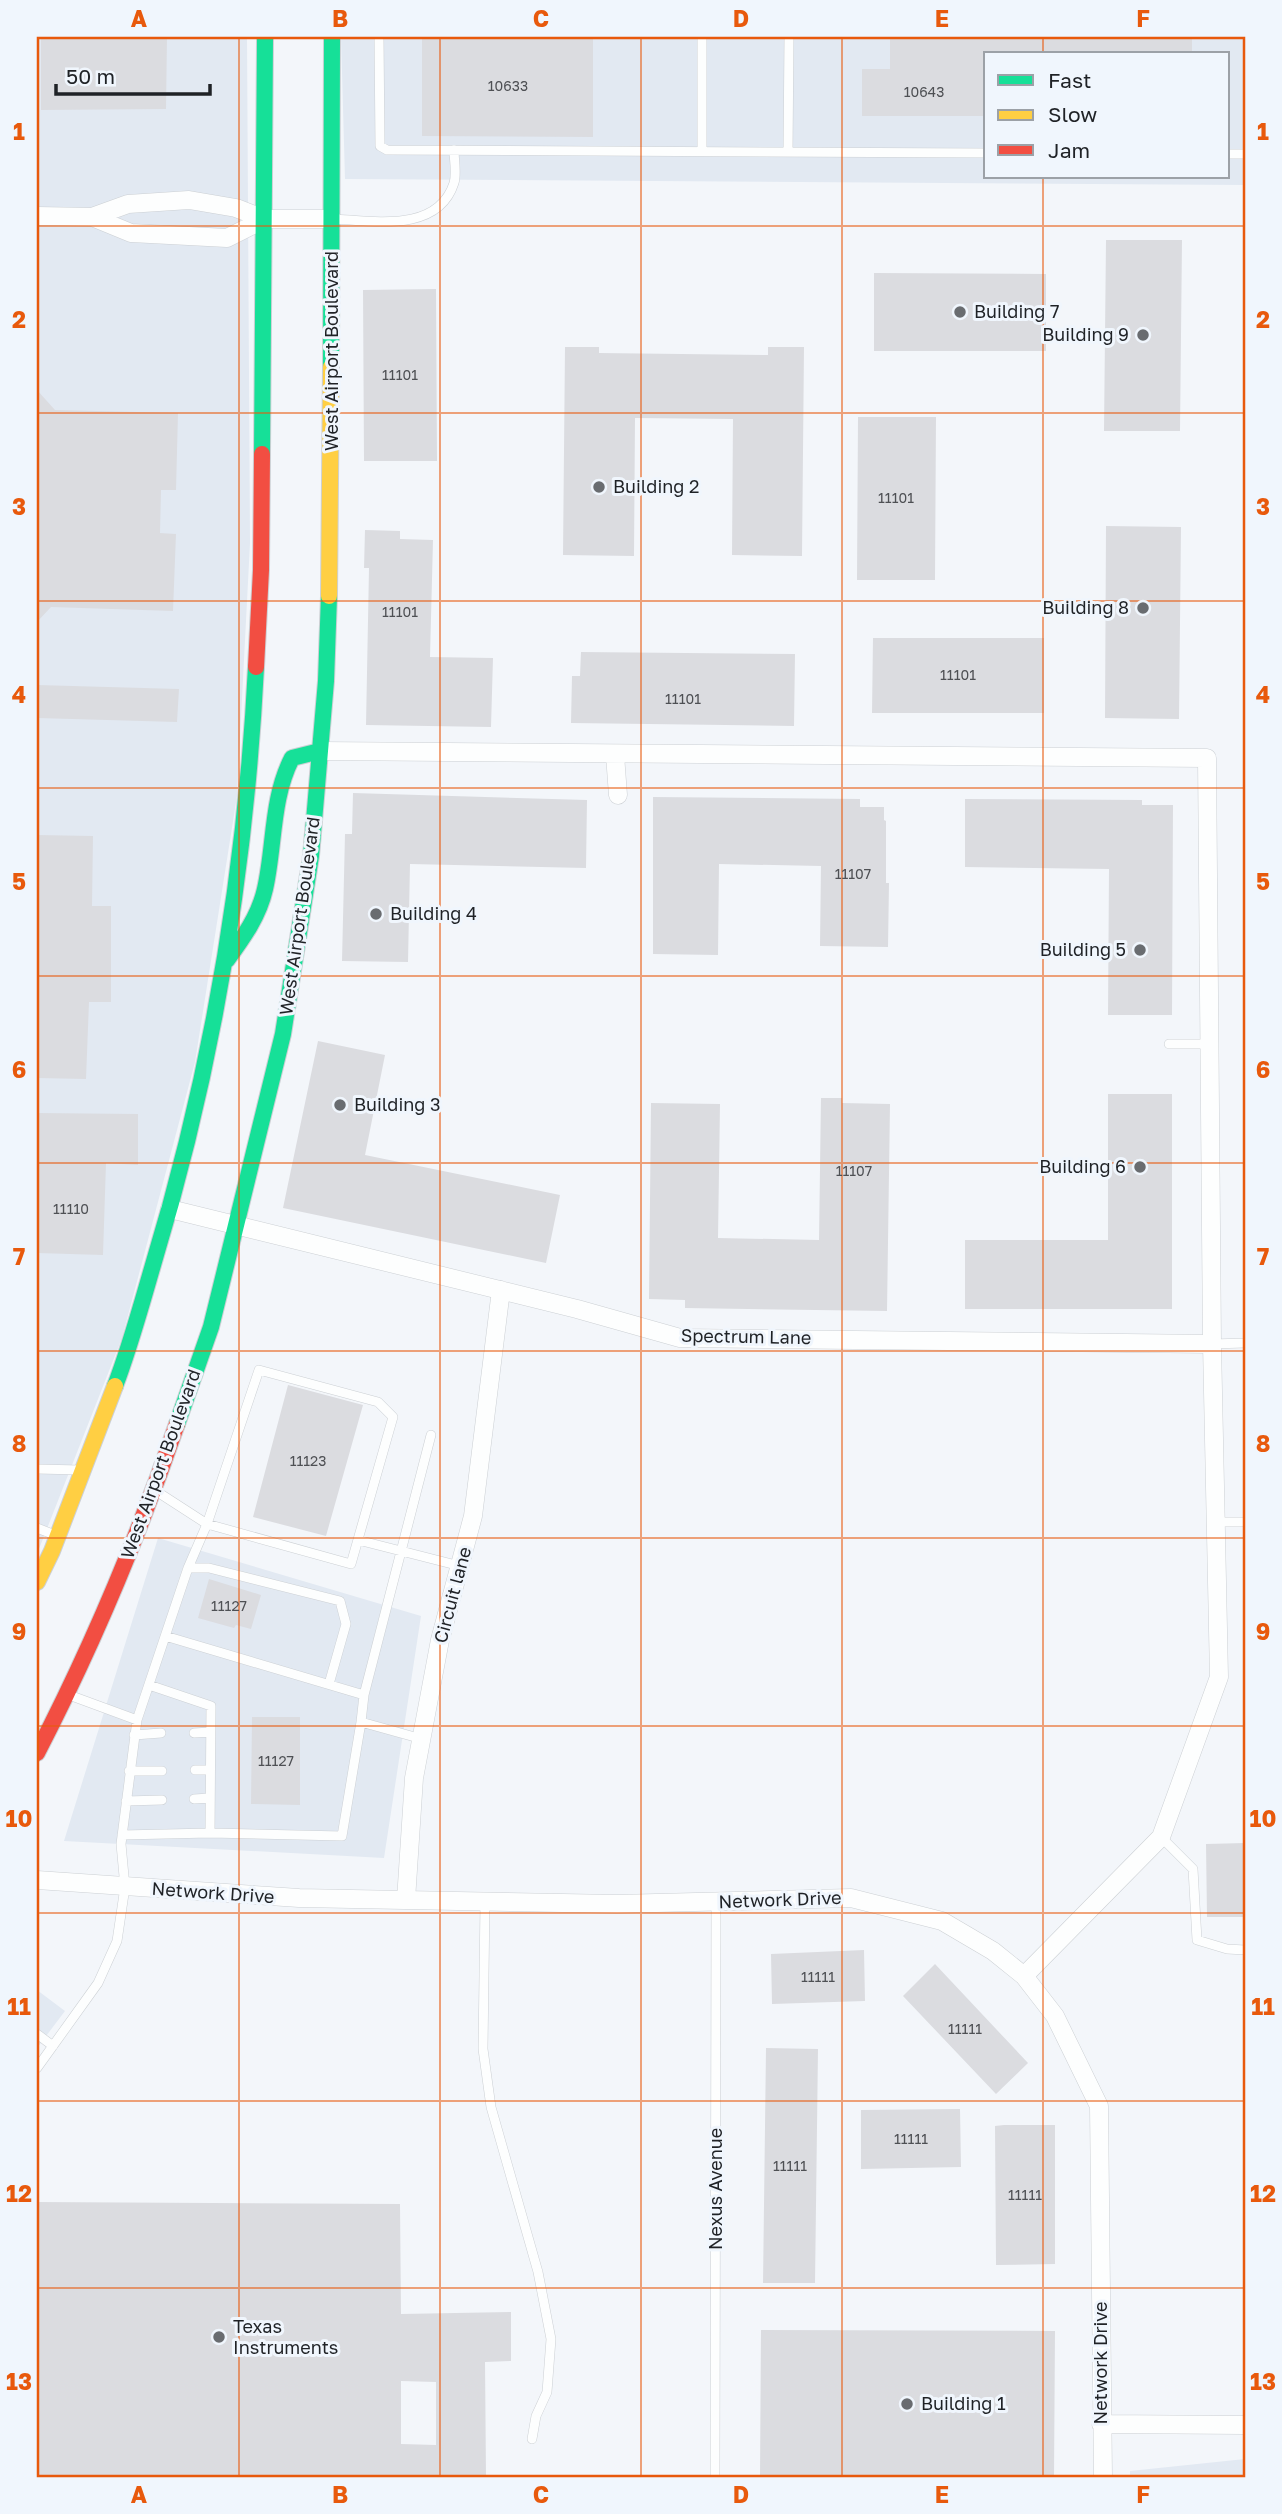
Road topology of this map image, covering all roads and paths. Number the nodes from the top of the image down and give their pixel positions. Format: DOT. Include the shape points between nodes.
graph roads {
  1 [pos="265,37"];
  2 [pos="332,37"];
  3 [pos="379,37"];
  4 [pos="702,37"];
  5 [pos="789,37"];
  6 [pos="454,150"];
  7 [pos="702,151"];
  8 [pos="788,152"];
  9 [pos="984,153"];
  10 [pos="37,216"];
  11 [pos="92,217"];
  12 [pos="265,219"];
  13 [pos="332,219"];
  14 [pos="320,751"];
  15 [pos="615,755"];
  16 [pos="618,796"];
  17 [pos="222,967"];
  18 [pos="1169,1044"];
  19 [pos="1209,1044"];
  20 [pos="170,1209"];
  21 [pos="236,1226"];
  22 [pos="501,1290"];
  23 [pos="1245,1343"];
  24 [pos="1212,1344"];
  25 [pos="431,1434"];
  26 [pos="37,1469"];
  27 [pos="82,1470"];
  28 [pos="154,1490"];
  29 [pos="1216,1522"];
  30 [pos="1245,1522"];
  31 [pos="207,1524"];
  32 [pos="37,1528"];
  33 [pos="57,1536"];
  34 [pos="358,1540"];
  35 [pos="402,1551"];
  36 [pos="460,1566"];
  37 [pos="188,1568"];
  38 [pos="37,1582"];
  39 [pos="165,1636"];
  40 [pos="329,1684"];
  41 [pos="149,1685"];
  42 [pos="67,1695"];
  43 [pos="364,1695"];
  44 [pos="137,1720"];
  45 [pos="361,1722"];
  46 [pos="194,1732"];
  47 [pos="211,1732"];
  48 [pos="161,1733"];
  49 [pos="134,1735"];
  50 [pos="422,1739"];
  51 [pos="37,1753"];
  52 [pos="162,1770"];
  53 [pos="195,1770"];
  54 [pos="211,1770"];
  55 [pos="129,1771"];
  56 [pos="210,1798"];
  57 [pos="194,1799"];
  58 [pos="162,1800"];
  59 [pos="126,1801"];
  60 [pos="210,1833"];
  61 [pos="122,1835"];
  62 [pos="1161,1837"];
  63 [pos="37,1880"];
  64 [pos="125,1887"];
  65 [pos="407,1900"];
  66 [pos="485,1902"];
  67 [pos="716,1902"];
  68 [pos="1245,1950"];
  69 [pos="1024,1976"];
  70 [pos="37,2035"];
  71 [pos="53,2046"];
  72 [pos="37,2068"];
  73 [pos="1101,2424"];
  74 [pos="1245,2425"];
  75 [pos="532,2439"];
  76 [pos="715,2477"];
  77 [pos="1103,2477"];
  1 -- 12 [label="main road"];
  2 -- 13 [label="main road, West Airport Boulevard"];
  3 -- 6 [label="lane" via="380,146"];
  4 -- 7 [label="lane"];
  5 -- 8 [label="lane"];
  6 -- 7 [label="lane"];
  6 -- 13 [label="lane" via="454,181 443,203 424,216 402,222"];
  7 -- 8 [label="lane"];
  8 -- 9 [label="lane"];
  10 -- 11 [label="street"];
  11 -- 12 [label="street" via="128,204 189,200 236,208"];
  11 -- 12 [label="street" via="131,233 227,238"];
  12 -- 13 [label="street"];
  12 -- 17 [label="main road" via="261,570 253,730"];
  13 -- 14 [label="main road, West Airport Boulevard" via="331,547"];
  14 -- 15 [label="street"];
  14 -- 17 [label="main road" via="292,758 281,780 265,891 253,923"];
  14 -- 21 [label="main road, West Airport Boulevard" via="311,856 283,1034"];
  15 -- 16 [label="street"];
  15 -- 19 [label="street" via="1207,758"];
  17 -- 20 [label="main road" via="207,1057"];
  18 -- 19 [label="lane"];
  19 -- 24 [label="street"];
  20 -- 21 [label="street, Spectrum Lane"];
  20 -- 27 [label="main road" via="122,1368"];
  21 -- 22 [label="street, Spectrum Lane"];
  21 -- 28 [label="main road, West Airport Boulevard" via="211,1327"];
  22 -- 24 [label="street, Spectrum Lane" via="680,1338"];
  22 -- 36 [label="street, Circuit lane" via="473,1516"];
  23 -- 24 [label="lane"];
  24 -- 29 [label="street"];
  25 -- 35 [label="lane"];
  26 -- 27 [label="lane"];
  27 -- 33 [label="main road"];
  28 -- 31 [label="lane"];
  28 -- 42 [label="main road, West Airport Boulevard"];
  29 -- 30 [label="lane"];
  29 -- 62 [label="street" via="1219,1677"];
  31 -- 34 [label="lane" via="351,1564"];
  31 -- 34 [label="lane" via="259,1370 377,1402 393,1417"];
  31 -- 37 [label="lane"];
  32 -- 33 [label="lane"];
  33 -- 38 [label="main road"];
  34 -- 35 [label="lane"];
  35 -- 36 [label="lane"];
  35 -- 43 [label="lane"];
  36 -- 50 [label="street, Circuit lane" via="440,1640"];
  37 -- 39 [label="lane"];
  37 -- 40 [label="lane" via="209,1568 340,1601 346,1624"];
  39 -- 40 [label="lane"];
  39 -- 41 [label="lane"];
  40 -- 43 [label="lane"];
  41 -- 44 [label="lane"];
  41 -- 47 [label="lane" via="211,1706"];
  42 -- 44 [label="lane"];
  42 -- 51 [label="main road, West Airport Boulevard"];
  43 -- 45 [label="lane"];
  44 -- 49 [label="lane"];
  45 -- 50 [label="lane"];
  45 -- 60 [label="lane" via="342,1836"];
  46 -- 47 [label="lane"];
  47 -- 54 [label="lane"];
  48 -- 49 [label="lane"];
  49 -- 55 [label="lane"];
  50 -- 65 [label="street, Circuit lane" via="414,1778"];
  52 -- 55 [label="lane"];
  53 -- 54 [label="lane"];
  54 -- 56 [label="lane"];
  55 -- 59 [label="lane"];
  56 -- 57 [label="lane"];
  56 -- 60 [label="lane"];
  58 -- 59 [label="lane"];
  59 -- 61 [label="lane"];
  60 -- 61 [label="lane"];
  61 -- 64 [label="lane"];
  62 -- 68 [label="lane" via="1193,1869 1197,1940 1227,1950"];
  62 -- 69 [label="street"];
  63 -- 64 [label="street, Network Drive"];
  64 -- 65 [label="street, Network Drive"];
  64 -- 71 [label="lane" via="117,1941 98,1983"];
  65 -- 66 [label="street, Network Drive"];
  66 -- 67 [label="street, Network Drive"];
  66 -- 75 [label="lane" via="483,2049 491,2107 538,2273 551,2339 547,2392"];
  67 -- 69 [label="street, Network Drive" via="851,1898 942,1921"];
  67 -- 76 [label="lane, Nexus Avenue"];
  69 -- 73 [label="street, Network Drive" via="1055,2017 1099,2106"];
  70 -- 71 [label="lane"];
  71 -- 72 [label="lane"];
  73 -- 74 [label="street"];
  73 -- 77 [label="street, Network Drive"];
}
